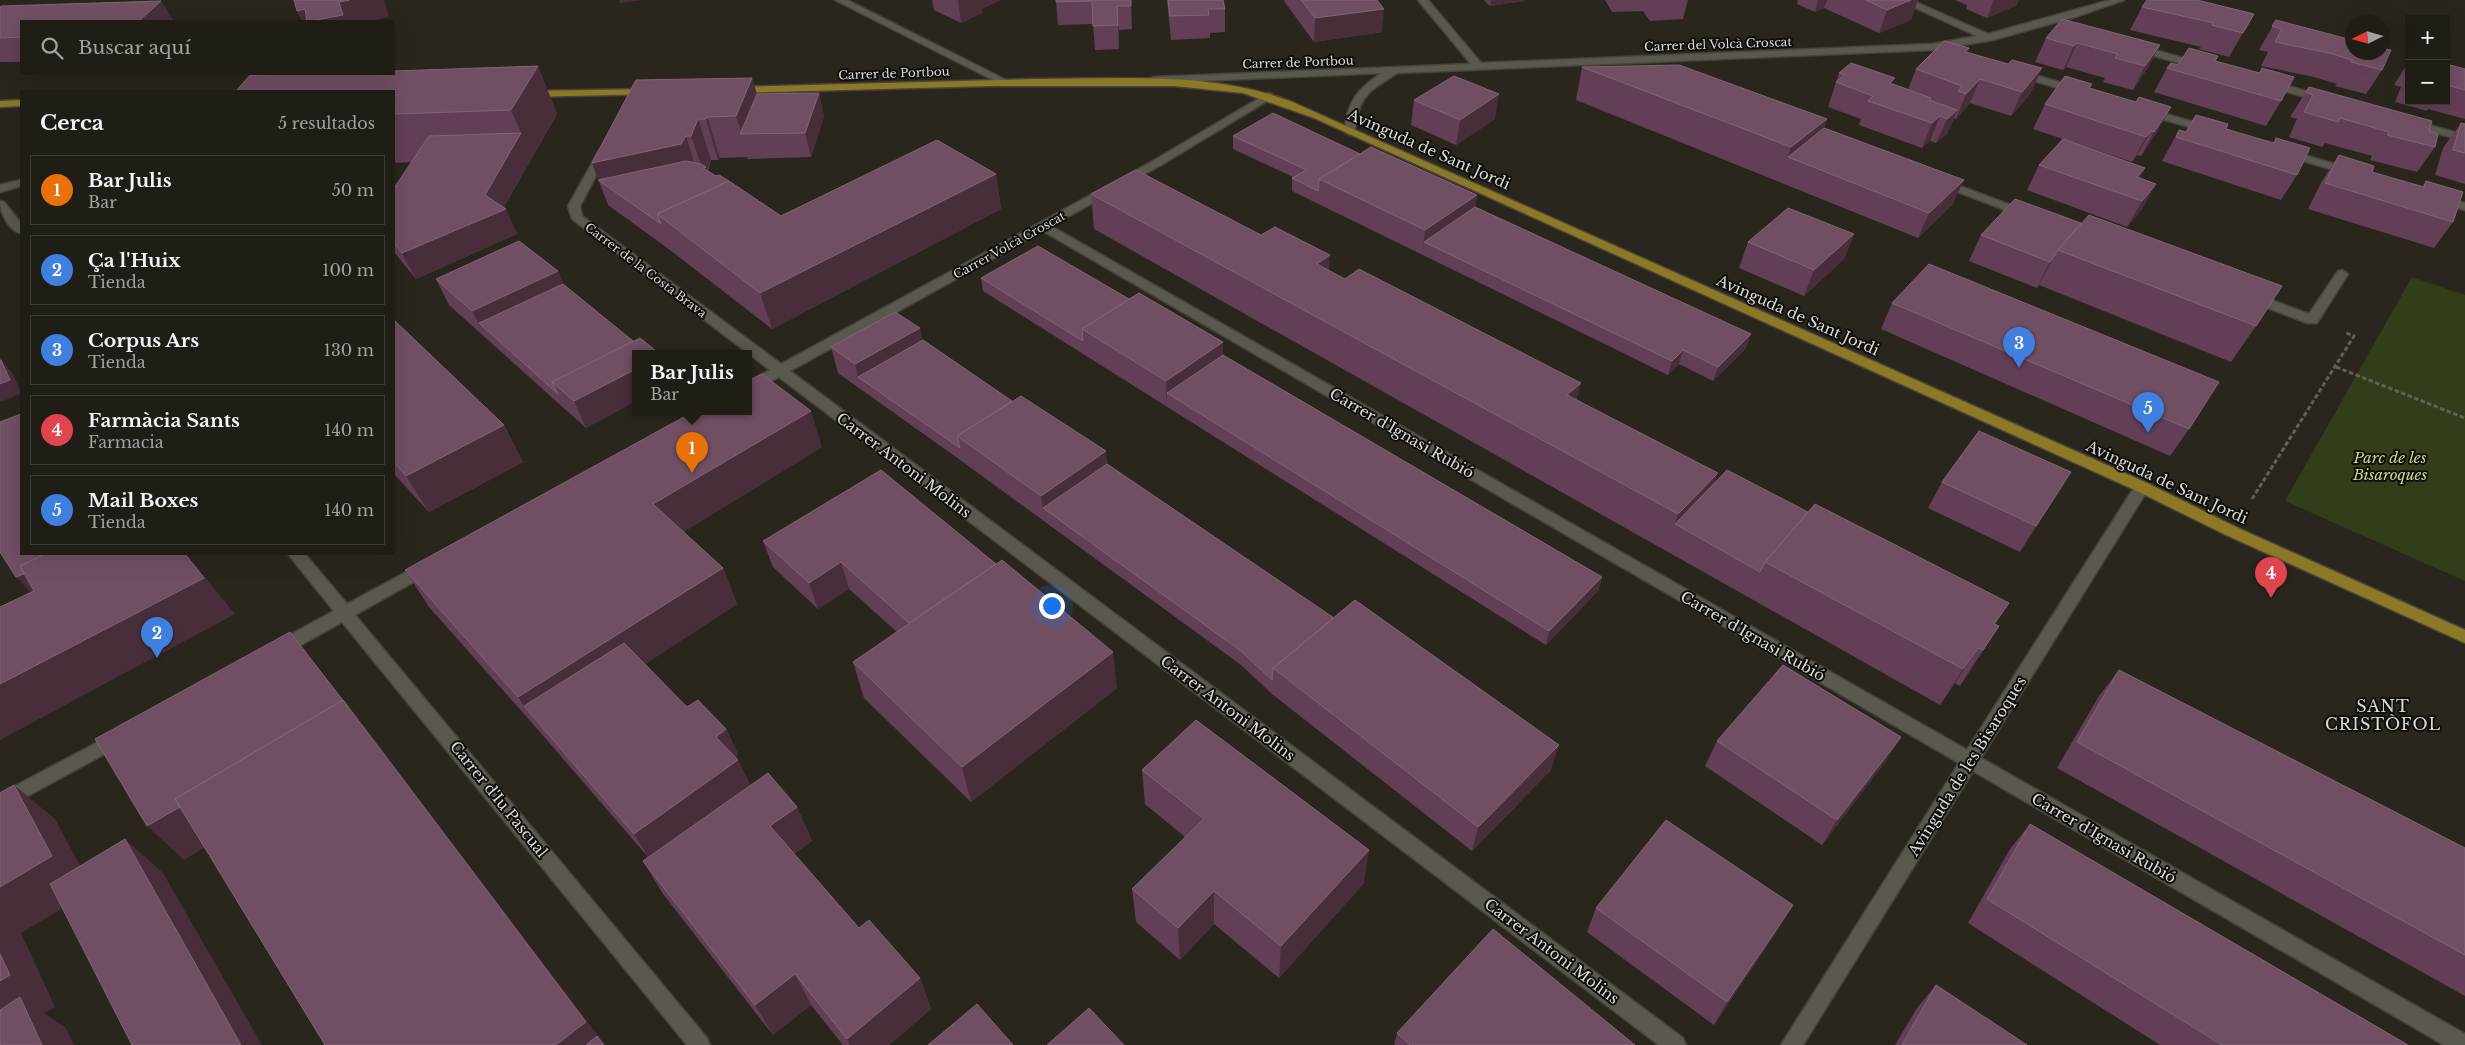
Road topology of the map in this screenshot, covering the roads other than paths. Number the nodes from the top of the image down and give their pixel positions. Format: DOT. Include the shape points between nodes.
graph roads {
  1 [pos="840,0"];
  2 [pos="1423,0"];
  3 [pos="1903,0"];
  4 [pos="2119,0"];
  5 [pos="2048,23"];
  6 [pos="2067,29"];
  7 [pos="1990,38"];
  8 [pos="2124,44"];
  9 [pos="1932,47"];
  10 [pos="1961,56"];
  11 [pos="1615,61"];
  12 [pos="1478,66"];
  13 [pos="2209,68"];
  14 [pos="1394,70"];
  15 [pos="2008,70"];
  16 [pos="1643,71"];
  17 [pos="2256,81"];
  18 [pos="1005,82"];
  19 [pos="1102,82"];
  20 [pos="722,90"];
  21 [pos="664,92"];
  22 [pos="2084,93"];
  23 [pos="519,95"];
  24 [pos="1268,96"];
  25 [pos="2332,102"];
  26 [pos="0,104"];
  27 [pos="20,104"];
  28 [pos="2132,107"];
  29 [pos="2399,120"];
  30 [pos="1350,132"];
  31 [pos="2218,133"];
  32 [pos="611,137"];
  33 [pos="2465,138"];
  34 [pos="2275,150"];
  35 [pos="2360,175"];
  36 [pos="1931,178"];
  37 [pos="20,183"];
  38 [pos="0,189"];
  39 [pos="2427,195"];
  40 [pos="0,204"];
  41 [pos="2465,207"];
  42 [pos="2033,217"];
  43 [pos="1043,226"];
  44 [pos="20,229"];
  45 [pos="2342,274"];
  46 [pos="2238,293"];
  47 [pos="751,350"];
  48 [pos="752,350"];
  49 [pos="779,371"];
  50 [pos="752,386"];
  51 [pos="2142,487"];
  52 [pos="297,555"];
  53 [pos="440,560"];
  54 [pos="346,612"];
  55 [pos="2465,637"];
  56 [pos="268,655"];
  57 [pos="130,732"];
  58 [pos="1971,761"];
  59 [pos="0,803"];
  60 [pos="700,1045"];
  61 [pos="1676,1045"];
  62 [pos="1791,1045"];
  63 [pos="2464,1045"];
  1 -- 18 [label="street"];
  2 -- 12 [label="street"];
  3 -- 7 [label="street"];
  4 -- 5 [label="street, Carrer del Volcà Croscat"];
  5 -- 6 [label="street"];
  5 -- 7 [label="street, Carrer del Volcà Croscat"];
  7 -- 9 [label="street, Carrer del Volcà Croscat"];
  8 -- 13 [label="street"];
  9 -- 10 [label="street"];
  9 -- 11 [label="street, Carrer del Volcà Croscat"];
  11 -- 12 [label="street, Carrer del Volcà Croscat"];
  11 -- 16 [label="street"];
  12 -- 14 [label="street, Carrer del Volcà Croscat"];
  14 -- 19 [label="street, Carrer de Portbou"];
  14 -- 30 [label="street" via="1363,90 1350,115"];
  15 -- 22 [label="street"];
  17 -- 25 [label="street"];
  18 -- 19 [label="main road, Carrer de Portbou"];
  18 -- 20 [label="main road, Carrer de Portbou"];
  19 -- 24 [label="main road, Avinguda de Sant Jordi" via="1203,85"];
  21 -- 23 [label="main road" via="632,97"];
  24 -- 30 [label="main road, Avinguda de Sant Jordi"];
  24 -- 43 [label="street, Carrer Volcà Croscat"];
  26 -- 27 [label="main road"];
  28 -- 31 [label="street"];
  29 -- 33 [label="street"];
  30 -- 51 [label="main road, Avinguda de Sant Jordi"];
  32 -- 47 [label="street, Carrer de la Costa Brava" via="574,206 576,216"];
  34 -- 35 [label="street"];
  36 -- 42 [label="street"];
  37 -- 38 [label="street"];
  39 -- 41 [label="street"];
  40 -- 44 [label="street"];
  43 -- 49 [label="street, Carrer Volcà Croscat"];
  43 -- 58 [label="street, Carrer d'Ignasi Rubió"];
  45 -- 46 [label="street" via="2312,320"];
  48 -- 49 [label="street, Carrer de la Costa Brava"];
  49 -- 50 [label="street, Carrer Volcà Croscat"];
  49 -- 61 [label="street, Carrer Antoni Molins"];
  51 -- 55 [label="main road, Avinguda de Sant Jordi"];
  51 -- 58 [label="street, Avinguda de les Bisaroques"];
  52 -- 54 [label="street, Carrer d'Iu Pascual"];
  53 -- 54 [label="street"];
  54 -- 56 [label="street"];
  54 -- 60 [label="street, Carrer d'Iu Pascual"];
  57 -- 59 [label="street"];
  58 -- 62 [label="street, Avinguda de les Bisaroques"];
  58 -- 63 [label="street, Carrer d'Ignasi Rubió"];
}
